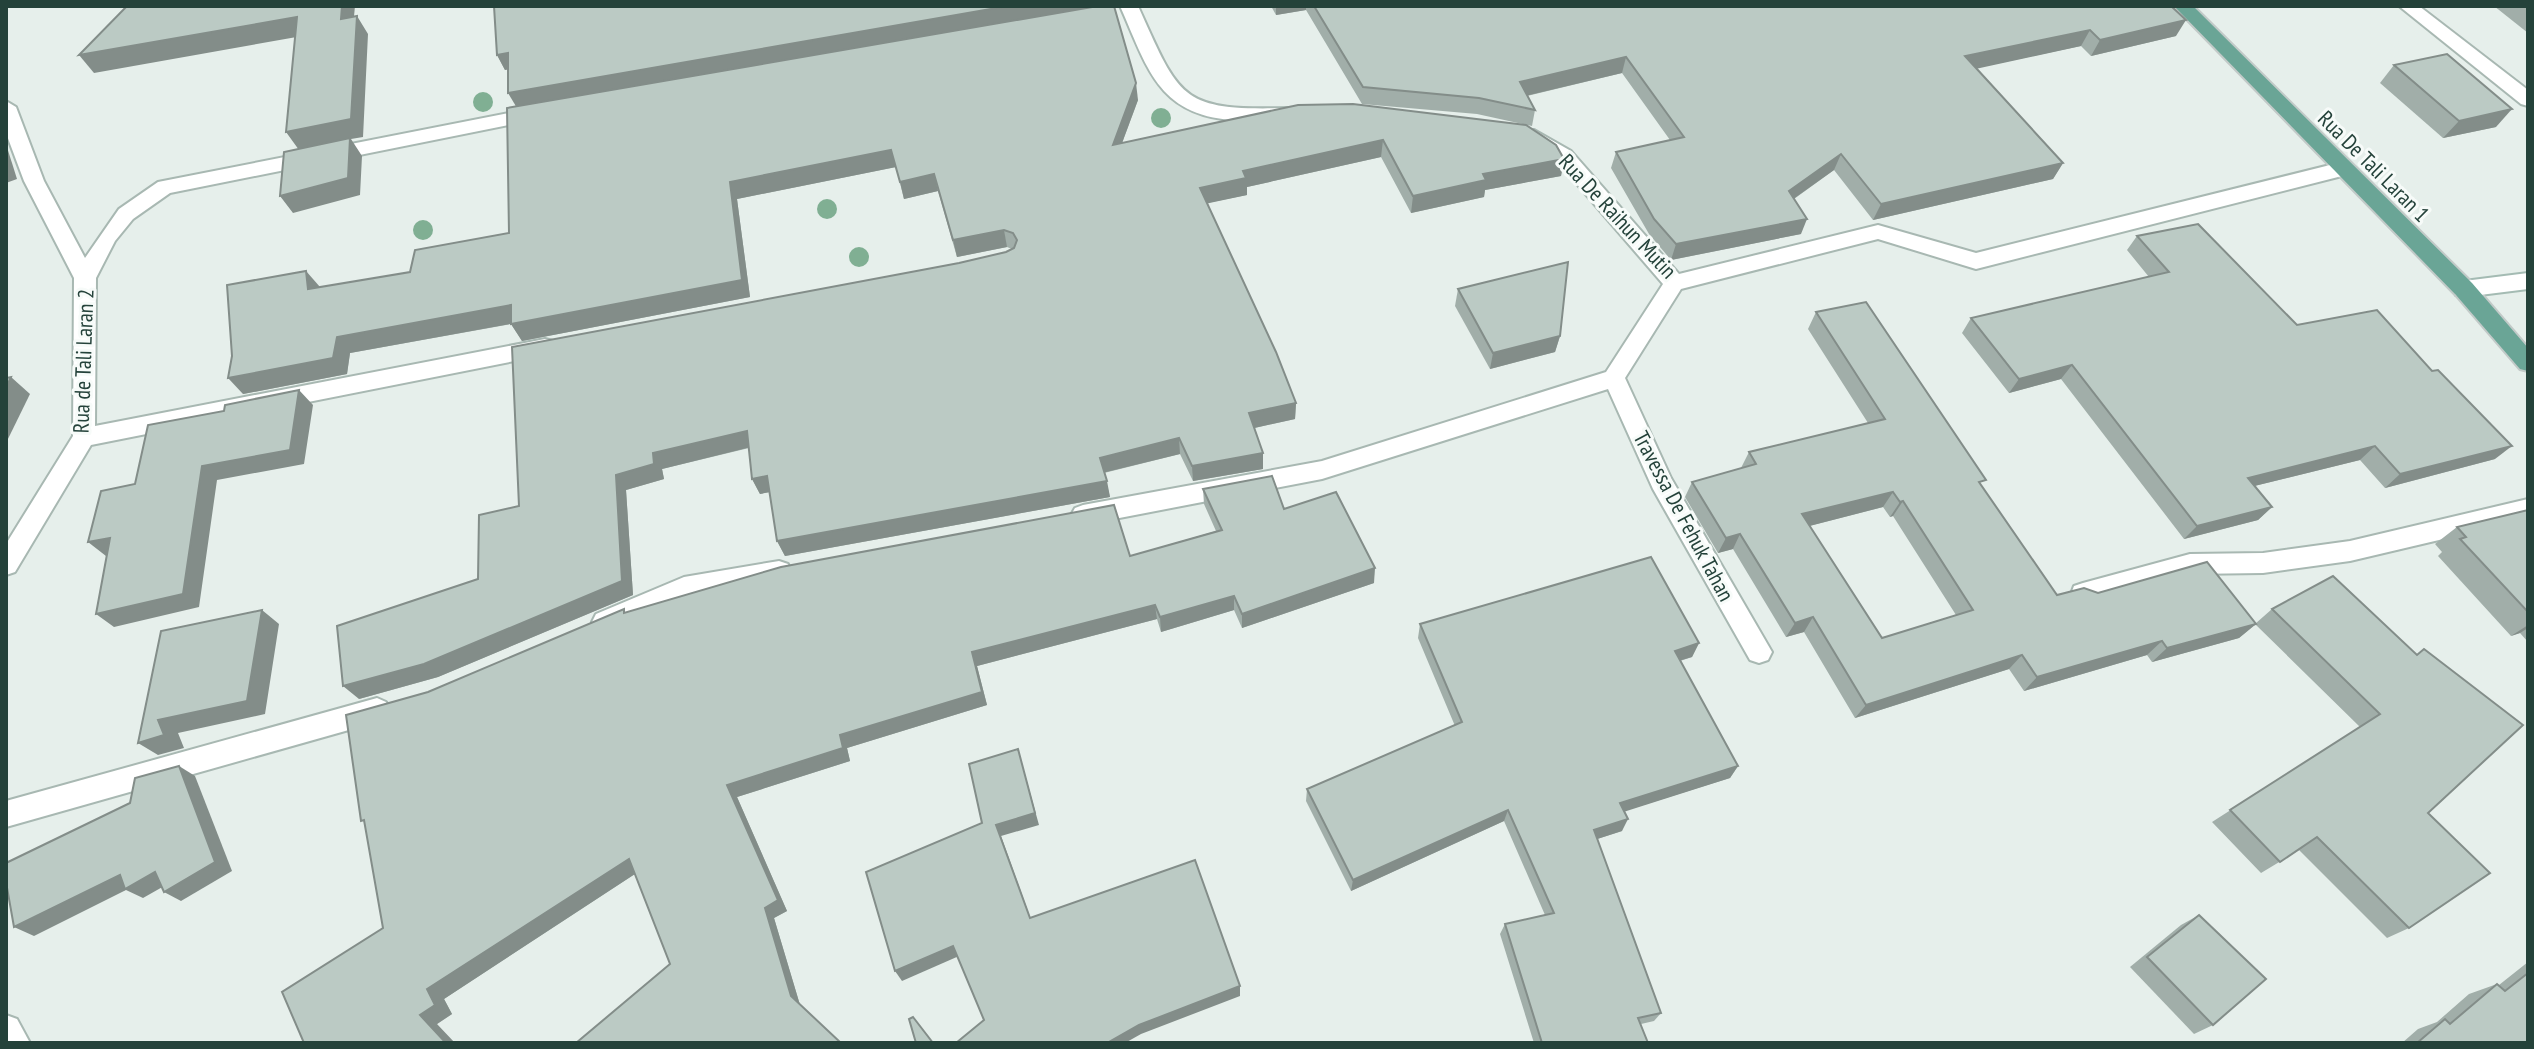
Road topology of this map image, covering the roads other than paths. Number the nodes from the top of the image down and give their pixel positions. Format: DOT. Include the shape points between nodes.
graph roads {
  1 [pos="2183,6"];
  2 [pos="2408,6"];
  3 [pos="1125,9"];
  4 [pos="2528,100"];
  5 [pos="6,107"];
  6 [pos="555,110"];
  7 [pos="1309,113"];
  8 [pos="1514,131"];
  9 [pos="2342,169"];
  10 [pos="85,278"];
  11 [pos="2528,281"];
  12 [pos="1674,283"];
  13 [pos="2464,289"];
  14 [pos="571,342"];
  15 [pos="2528,363"];
  16 [pos="1614,378"];
  17 [pos="84,437"];
  18 [pos="2528,509"];
  19 [pos="1066,519"];
  20 [pos="6,565"];
  21 [pos="807,566"];
  22 [pos="2083,594"];
  23 [pos="584,631"];
  24 [pos="1759,652"];
  25 [pos="397,704"];
  26 [pos="6,814"];
  27 [pos="6,1030"];
  28 [pos="15,1043"];
  1 -- 9 [label="main road, Rua De Tali Laran 1"];
  2 -- 4 [label="street"];
  3 -- 7 [label="street" via="1168,88 1194,107 1237,115"];
  5 -- 10 [label="street, Rua de Tali Laran 2" via="34,181"];
  6 -- 10 [label="street" via="165,187 147,195 110,229"];
  8 -- 12 [label="street, Rua De Raihun Mutin" via="1547,143 1564,156"];
  9 -- 12 [label="street, Rua De Raihun Mutin" via="1976,261 1878,232"];
  9 -- 13 [label="main road, Rua De Tali Laran 1"];
  10 -- 17 [label="street, Rua de Tali Laran 2"];
  11 -- 13 [label="street"];
  12 -- 16 [label="street"];
  13 -- 15 [label="main road, Rua De Tali Laran 1"];
  14 -- 17 [label="street"];
  16 -- 19 [label="street" via="1322,470"];
  16 -- 24 [label="street, Travessa De Fehuk Tahan" via="1661,482"];
  17 -- 20 [label="street, Rua de Tali Laran 2"];
  18 -- 22 [label="street" via="2350,551 2263,563 2190,564"];
  21 -- 23 [label="street" via="684,588"];
  25 -- 26 [label="street"];
  27 -- 28 [label="street"];
}
